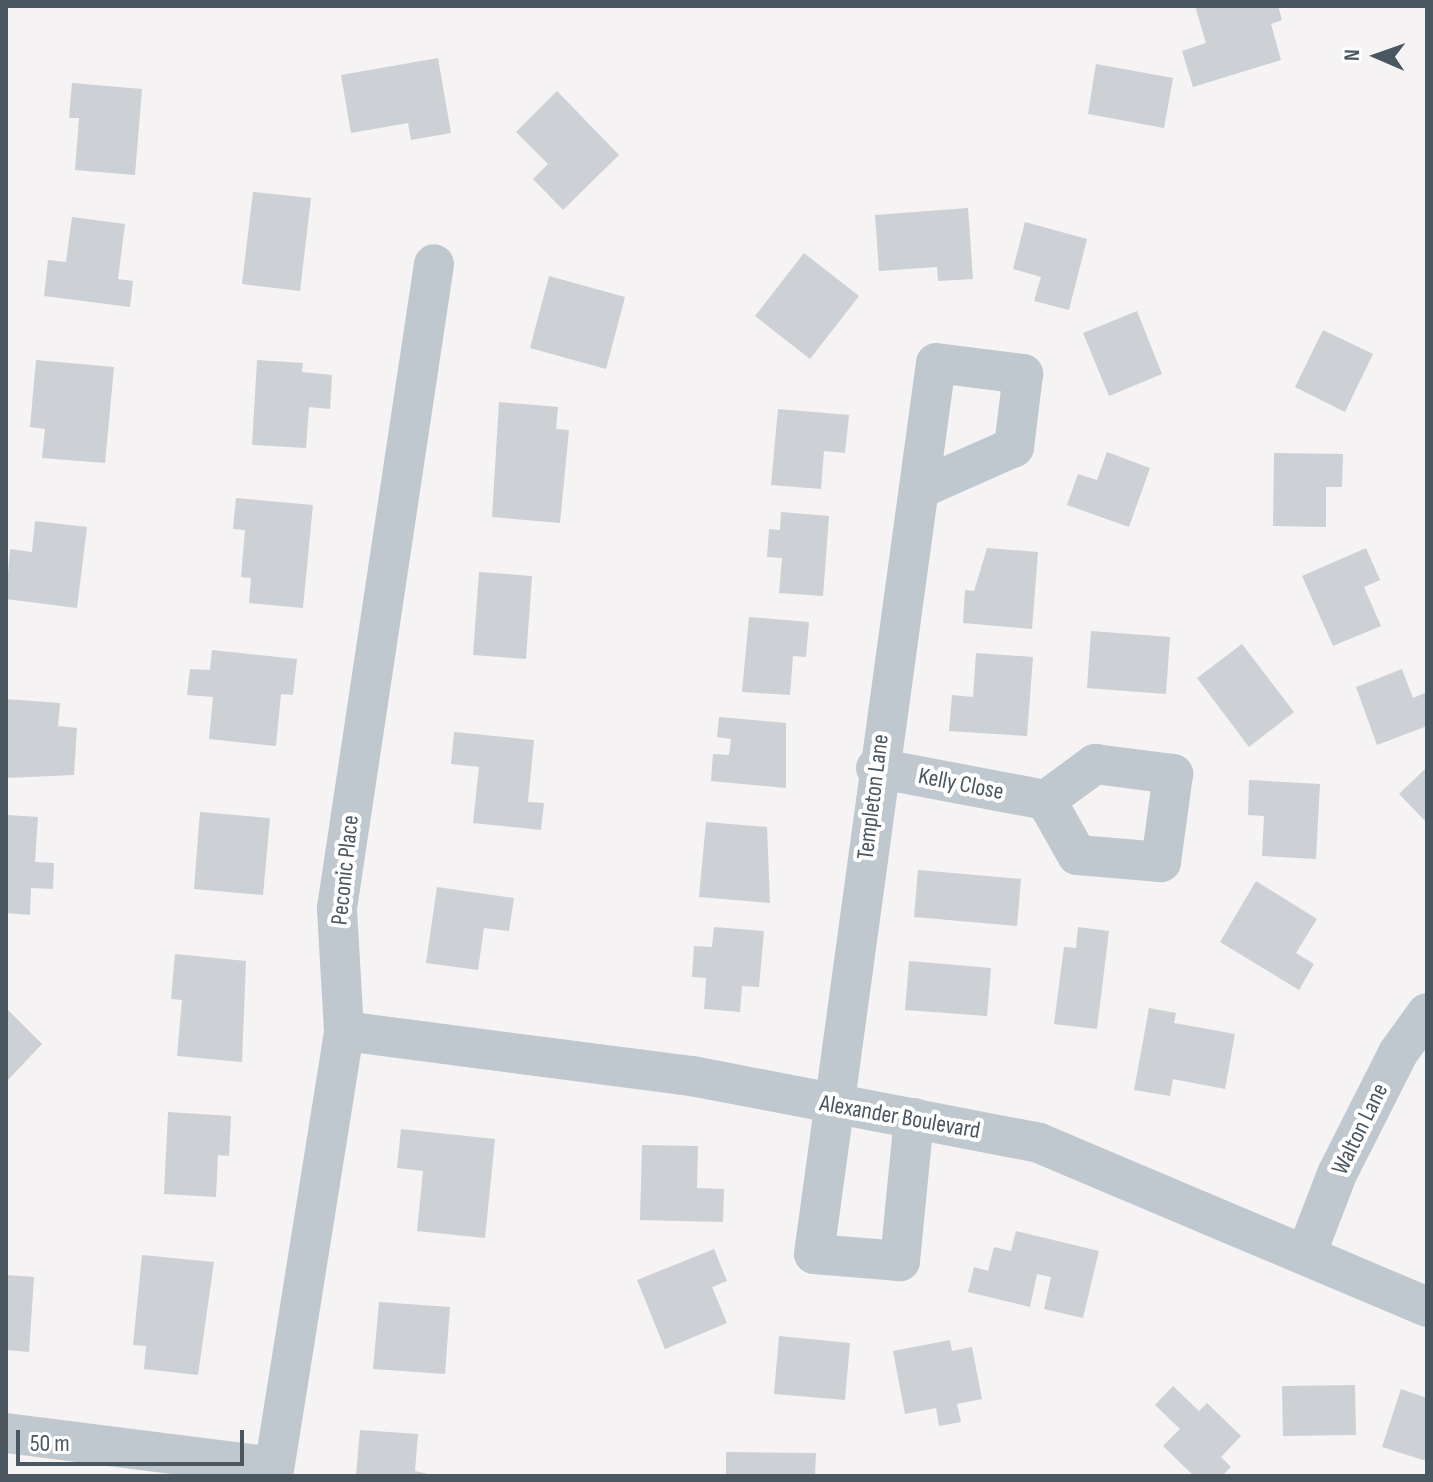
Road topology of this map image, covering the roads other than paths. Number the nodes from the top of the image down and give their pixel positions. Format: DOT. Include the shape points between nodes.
graph roads {
  1 [pos="434,264"];
  2 [pos="919,489"];
  3 [pos="876,768"];
  4 [pos="1046,800"];
  5 [pos="1427,1013"];
  6 [pos="344,1031"];
  7 [pos="834,1106"];
  8 [pos="914,1118"];
  9 [pos="1307,1252"];
  10 [pos="1427,1307"];
  11 [pos="6,1433"];
  12 [pos="274,1472"];
  1 -- 6 [label="street, Peconic Place" via="337,908"];
  2 -- 3 [label="street, Templeton Lane"];
  3 -- 4 [label="street, Kelly Close"];
  3 -- 7 [label="street, Templeton Lane"];
  5 -- 9 [label="street, Walton Lane" via="1350,1147"];
  6 -- 7 [label="street, Alexander Boulevard" via="692,1076"];
  6 -- 12 [label="street, Peconic Place"];
  7 -- 8 [label="street, Alexander Boulevard"];
  7 -- 8 [label="street, Templeton Lane" via="814,1254 900,1261"];
  8 -- 9 [label="street, Alexander Boulevard" via="1039,1143"];
  9 -- 10 [label="street, Alexander Boulevard"];
  11 -- 12 [label="street"];
}
